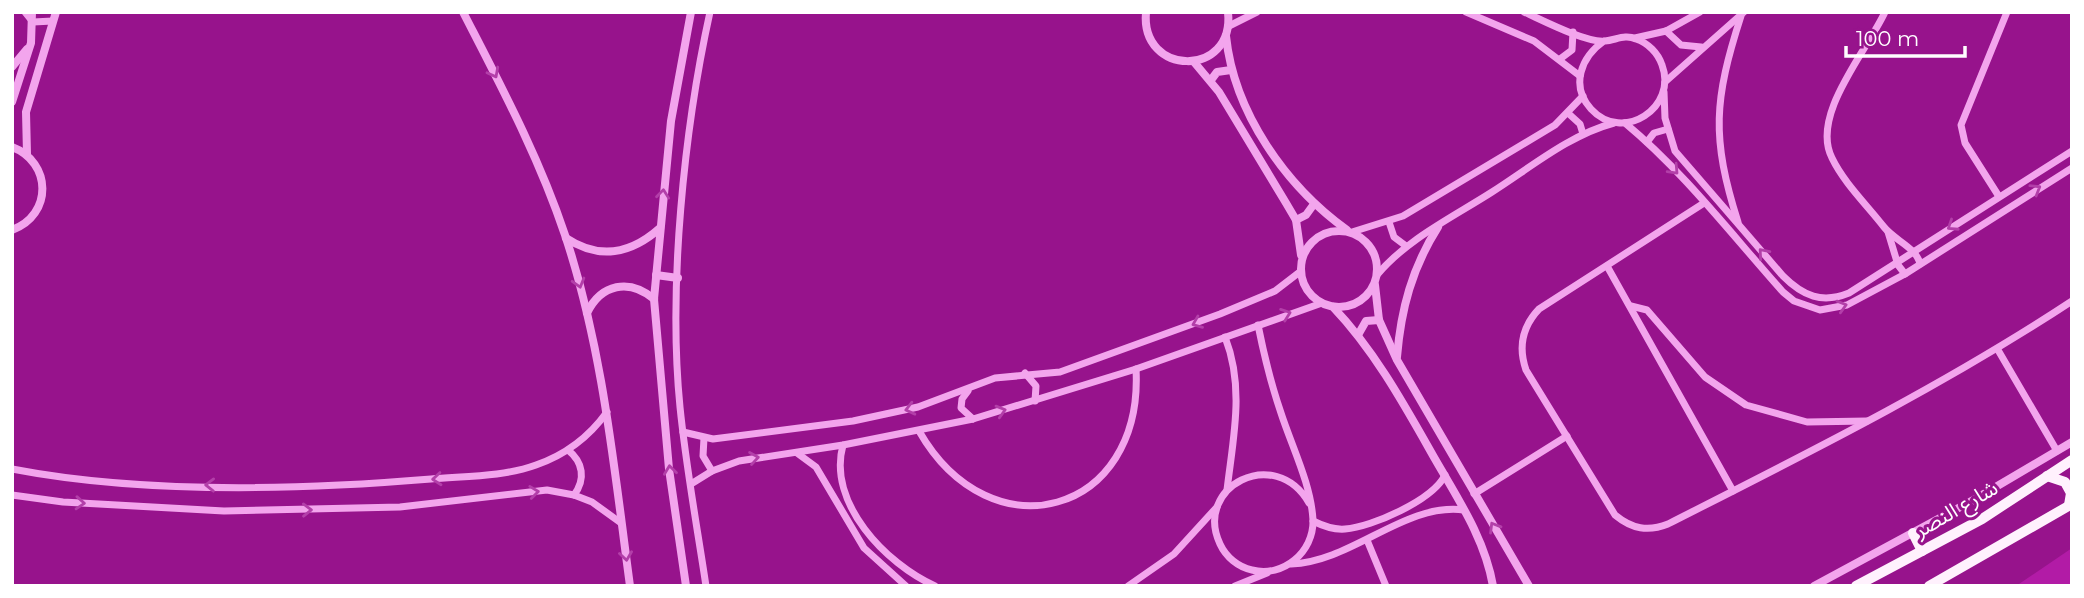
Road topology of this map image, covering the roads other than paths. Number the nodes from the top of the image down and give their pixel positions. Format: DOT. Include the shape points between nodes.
graph roads {
  1 [pos="25,12"];
  2 [pos="463,12"];
  3 [pos="691,12"];
  4 [pos="710,12"];
  5 [pos="1146,12"];
  6 [pos="1228,12"];
  7 [pos="1466,12"];
  8 [pos="1524,12"];
  9 [pos="1700,12"];
  10 [pos="1885,12"];
  11 [pos="2007,12"];
  12 [pos="1252,13"];
  13 [pos="1743,14"];
  14 [pos="55,16"];
  15 [pos="32,17"];
  16 [pos="1229,26"];
  17 [pos="1666,30"];
  18 [pos="1573,32"];
  19 [pos="1226,36"];
  20 [pos="1635,38"];
  21 [pos="1604,41"];
  22 [pos="30,43"];
  23 [pos="1701,47"];
  24 [pos="1560,59"];
  25 [pos="1194,62"];
  26 [pos="12,67"];
  27 [pos="1231,69"];
  28 [pos="1580,75"];
  29 [pos="1211,80"];
  30 [pos="1665,82"];
  31 [pos="1664,92"];
  32 [pos="1583,96"];
  33 [pos="12,102"];
  34 [pos="1569,114"];
  35 [pos="1615,123"];
  36 [pos="1625,123"];
  37 [pos="1668,130"];
  38 [pos="1583,134"];
  39 [pos="1647,142"];
  40 [pos="12,147"];
  41 [pos="2071,151"];
  42 [pos="27,154"];
  43 [pos="2054,162"];
  44 [pos="2069,170"];
  45 [pos="2007,190"];
  46 [pos="1995,197"];
  47 [pos="1704,203"];
  48 [pos="2013,203"];
  49 [pos="1314,204"];
  50 [pos="2000,211"];
  51 [pos="1296,220"];
  52 [pos="1389,222"];
  53 [pos="1740,226"];
  54 [pos="1438,227"];
  55 [pos="660,228"];
  56 [pos="12,230"];
  57 [pos="1351,232"];
  58 [pos="1888,232"];
  59 [pos="566,238"];
  60 [pos="1406,246"];
  61 [pos="1912,252"];
  62 [pos="1302,260"];
  63 [pos="1897,262"];
  64 [pos="1920,264"];
  65 [pos="1607,266"];
  66 [pos="1301,271"];
  67 [pos="1905,274"];
  68 [pos="656,275"];
  69 [pos="1377,275"];
  70 [pos="678,278"];
  71 [pos="1374,285"];
  72 [pos="654,299"];
  73 [pos="2072,301"];
  74 [pos="1322,303"];
  75 [pos="1631,306"];
  76 [pos="1333,307"];
  77 [pos="587,313"];
  78 [pos="1379,320"];
  79 [pos="1258,325"];
  80 [pos="1358,335"];
  81 [pos="1225,337"];
  82 [pos="1998,350"];
  83 [pos="1397,360"];
  84 [pos="1136,369"];
  85 [pos="1025,373"];
  86 [pos="971,388"];
  87 [pos="1035,401"];
  88 [pos="607,411"];
  89 [pos="973,419"];
  90 [pos="1873,420"];
  91 [pos="919,430"];
  92 [pos="683,432"];
  93 [pos="1567,436"];
  94 [pos="704,438"];
  95 [pos="2072,442"];
  96 [pos="844,445"];
  97 [pos="568,450"];
  98 [pos="2057,451"];
  99 [pos="796,452"];
  100 [pos="2072,460"];
  101 [pos="12,469"];
  102 [pos="712,471"];
  103 [pos="1445,475"];
  104 [pos="2047,476"];
  105 [pos="691,484"];
  106 [pos="1227,491"];
  107 [pos="1734,491"];
  108 [pos="1474,494"];
  109 [pos="12,495"];
  110 [pos="575,495"];
  111 [pos="1309,503"];
  112 [pos="2071,505"];
  113 [pos="1218,506"];
  114 [pos="1464,510"];
  115 [pos="1313,521"];
  116 [pos="621,523"];
  117 [pos="1913,533"];
  118 [pos="1367,540"];
  119 [pos="1922,551"];
  120 [pos="1290,564"];
  121 [pos="1271,571"];
  122 [pos="630,586"];
  123 [pos="686,586"];
  124 [pos="706,586"];
  125 [pos="906,586"];
  126 [pos="934,586"];
  127 [pos="1128,586"];
  128 [pos="1235,586"];
  129 [pos="1386,586"];
  130 [pos="1493,586"];
  131 [pos="1529,586"];
  132 [pos="1814,586"];
  133 [pos="1856,586"];
  134 [pos="1929,586"];
  1 -- 15 [label="street"];
  2 -- 59 [label="street, one-way" via="536,156"];
  55 -- 3 [label="street, one-way" via="671,121"];
  4 -- 70 [label="street" via="690,131"];
  5 -- 25 [label="street" via="1147,31 1156,49 1180,62"];
  6 -- 16 [label="street"];
  7 -- 24 [label="street" via="1503,26"];
  8 -- 18 [label="street"];
  9 -- 17 [label="street"];
  10 -- 58 [label="street" via="1832,108 1827,140 1839,170"];
  11 -- 46 [label="street" via="1961,125 1965,143"];
  12 -- 16 [label="street"];
  13 -- 23 [label="street"];
  13 -- 53 [label="street" via="1721,81 1717,126 1723,171"];
  14 -- 15 [label="street"];
  14 -- 42 [label="street" via="26,112"];
  15 -- 22 [label="street"];
  16 -- 19 [label="street"];
  17 -- 20 [label="street"];
  17 -- 23 [label="street" via="1681,45"];
  18 -- 21 [label="street"];
  18 -- 24 [label="street" via="1572,50"];
  19 -- 25 [label="street" via="1213,54"];
  19 -- 27 [label="street"];
  20 -- 21 [label="street"];
  20 -- 30 [label="street" via="1660,58"];
  21 -- 28 [label="street" via="1592,49"];
  22 -- 26 [label="street"];
  22 -- 33 [label="street"];
  23 -- 30 [label="street"];
  24 -- 28 [label="street"];
  25 -- 29 [label="street"];
  27 -- 29 [label="street" via="1217,72"];
  27 -- 49 [label="street" via="1252,118"];
  28 -- 32 [label="street"];
  29 -- 51 [label="street"];
  30 -- 31 [label="street"];
  31 -- 36 [label="street" via="1653,111"];
  31 -- 37 [label="street"];
  32 -- 34 [label="street"];
  32 -- 35 [label="street" via="1595,114"];
  34 -- 38 [label="street"];
  34 -- 52 [label="street"];
  35 -- 36 [label="street"];
  35 -- 38 [label="street"];
  36 -- 39 [label="street"];
  37 -- 39 [label="street" via="1654,133"];
  37 -- 53 [label="street" via="1675,151"];
  38 -- 54 [label="street"];
  39 -- 47 [label="street, one-way"];
  40 -- 42 [label="street"];
  41 -- 43 [label="street"];
  42 -- 56 [label="street" via="41,175 42,201 33,216"];
  43 -- 44 [label="street"];
  43 -- 45 [label="street"];
  48 -- 44 [label="street, one-way"];
  45 -- 46 [label="street"];
  45 -- 48 [label="street"];
  46 -- 50 [label="street"];
  46 -- 61 [label="street, one-way"];
  47 -- 65 [label="street"];
  47 -- 67 [label="street, one-way" via="1783,292 1806,307 1847,306"];
  48 -- 50 [label="street"];
  49 -- 51 [label="street"];
  49 -- 57 [label="street"];
  50 -- 64 [label="street"];
  51 -- 62 [label="street"];
  52 -- 57 [label="street"];
  52 -- 60 [label="street" via="1394,237"];
  63 -- 53 [label="street, one-way" via="1849,293 1815,298 1795,288"];
  54 -- 60 [label="street"];
  54 -- 83 [label="street" via="1410,282"];
  55 -- 59 [label="street" via="638,246 613,252 588,250"];
  55 -- 68 [label="street"];
  57 -- 62 [label="street" via="1332,231 1316,238"];
  57 -- 69 [label="street" via="1362,237 1375,254"];
  58 -- 61 [label="street"];
  58 -- 63 [label="street"];
  59 -- 77 [label="street, one-way"];
  60 -- 69 [label="street"];
  61 -- 63 [label="street"];
  61 -- 64 [label="street"];
  62 -- 66 [label="street"];
  63 -- 67 [label="street"];
  64 -- 67 [label="street"];
  65 -- 75 [label="street"];
  65 -- 93 [label="street" via="1539,309 1522,337 1526,370"];
  66 -- 74 [label="street" via="1305,286"];
  66 -- 85 [label="street, one-way" via="1275,291 1157,339 1060,372"];
  68 -- 70 [label="street"];
  68 -- 72 [label="street"];
  69 -- 71 [label="street"];
  70 -- 92 [label="street"];
  71 -- 76 [label="street" via="1353,305"];
  71 -- 78 [label="street"];
  72 -- 77 [label="street" via="634,287 611,288"];
  123 -- 72 [label="street, one-way" via="669,469"];
  73 -- 82 [label="street"];
  74 -- 76 [label="street"];
  79 -- 74 [label="street, one-way"];
  75 -- 90 [label="street" via="1647,310 1705,377 1746,405 1807,422"];
  75 -- 107 [label="street"];
  76 -- 80 [label="street"];
  77 -- 88 [label="street"];
  78 -- 80 [label="street" via="1366,321"];
  78 -- 83 [label="street"];
  79 -- 81 [label="street"];
  79 -- 111 [label="street"];
  80 -- 103 [label="street"];
  81 -- 84 [label="street"];
  81 -- 106 [label="street" via="1238,395"];
  82 -- 90 [label="street"];
  82 -- 98 [label="street"];
  83 -- 108 [label="street"];
  84 -- 87 [label="street"];
  84 -- 91 [label="street" via="1134,416 1116,460 1086,489 1047,505 1007,504 971,488 941,463"];
  85 -- 86 [label="street"];
  85 -- 87 [label="street" via="1036,386"];
  86 -- 89 [label="street" via="961,408"];
  86 -- 94 [label="street, one-way" via="888,415"];
  89 -- 87 [label="street, one-way"];
  88 -- 97 [label="street" via="598,425"];
  88 -- 116 [label="street"];
  89 -- 91 [label="street"];
  90 -- 107 [label="street"];
  91 -- 96 [label="street"];
  92 -- 94 [label="street"];
  92 -- 105 [label="street"];
  93 -- 107 [label="street" via="1615,515 1634,527 1657,528"];
  93 -- 108 [label="street"];
  94 -- 102 [label="street" via="703,456"];
  95 -- 98 [label="street"];
  96 -- 99 [label="street"];
  96 -- 126 [label="street" via="841,472 864,527 896,562"];
  97 -- 101 [label="street, one-way" via="515,471 338,485 184,485"];
  97 -- 110 [label="street" via="578,460 582,474"];
  98 -- 117 [label="street"];
  102 -- 99 [label="street, one-way" via="749,458"];
  99 -- 125 [label="street" via="816,467 864,548"];
  100 -- 104 [label="main road, شارع النصر"];
  102 -- 105 [label="street"];
  103 -- 114 [label="street"];
  103 -- 115 [label="street" via="1427,496 1356,527 1329,528"];
  104 -- 112 [label="main road" via="2065,482"];
  104 -- 119 [label="main road, شارع النصر"];
  105 -- 124 [label="street"];
  106 -- 111 [label="street" via="1245,478 1277,475 1296,486"];
  106 -- 113 [label="street"];
  131 -- 108 [label="street, one-way"];
  109 -- 110 [label="street, one-way" via="224,511 400,507 547,490"];
  110 -- 116 [label="street" via="600,506"];
  111 -- 115 [label="street"];
  112 -- 134 [label="main road"];
  113 -- 121 [label="street" via="1217,535 1226,554 1251,570"];
  113 -- 127 [label="street" via="1165,562"];
  114 -- 118 [label="street" via="1432,511"];
  114 -- 130 [label="street"];
  115 -- 120 [label="street" via="1305,550"];
  116 -- 122 [label="street, one-way"];
  117 -- 119 [label="main road"];
  117 -- 132 [label="street"];
  118 -- 120 [label="street" via="1321,560"];
  118 -- 129 [label="street"];
  119 -- 133 [label="main road, شارع النصر"];
  120 -- 121 [label="street"];
  121 -- 128 [label="street"];
}
